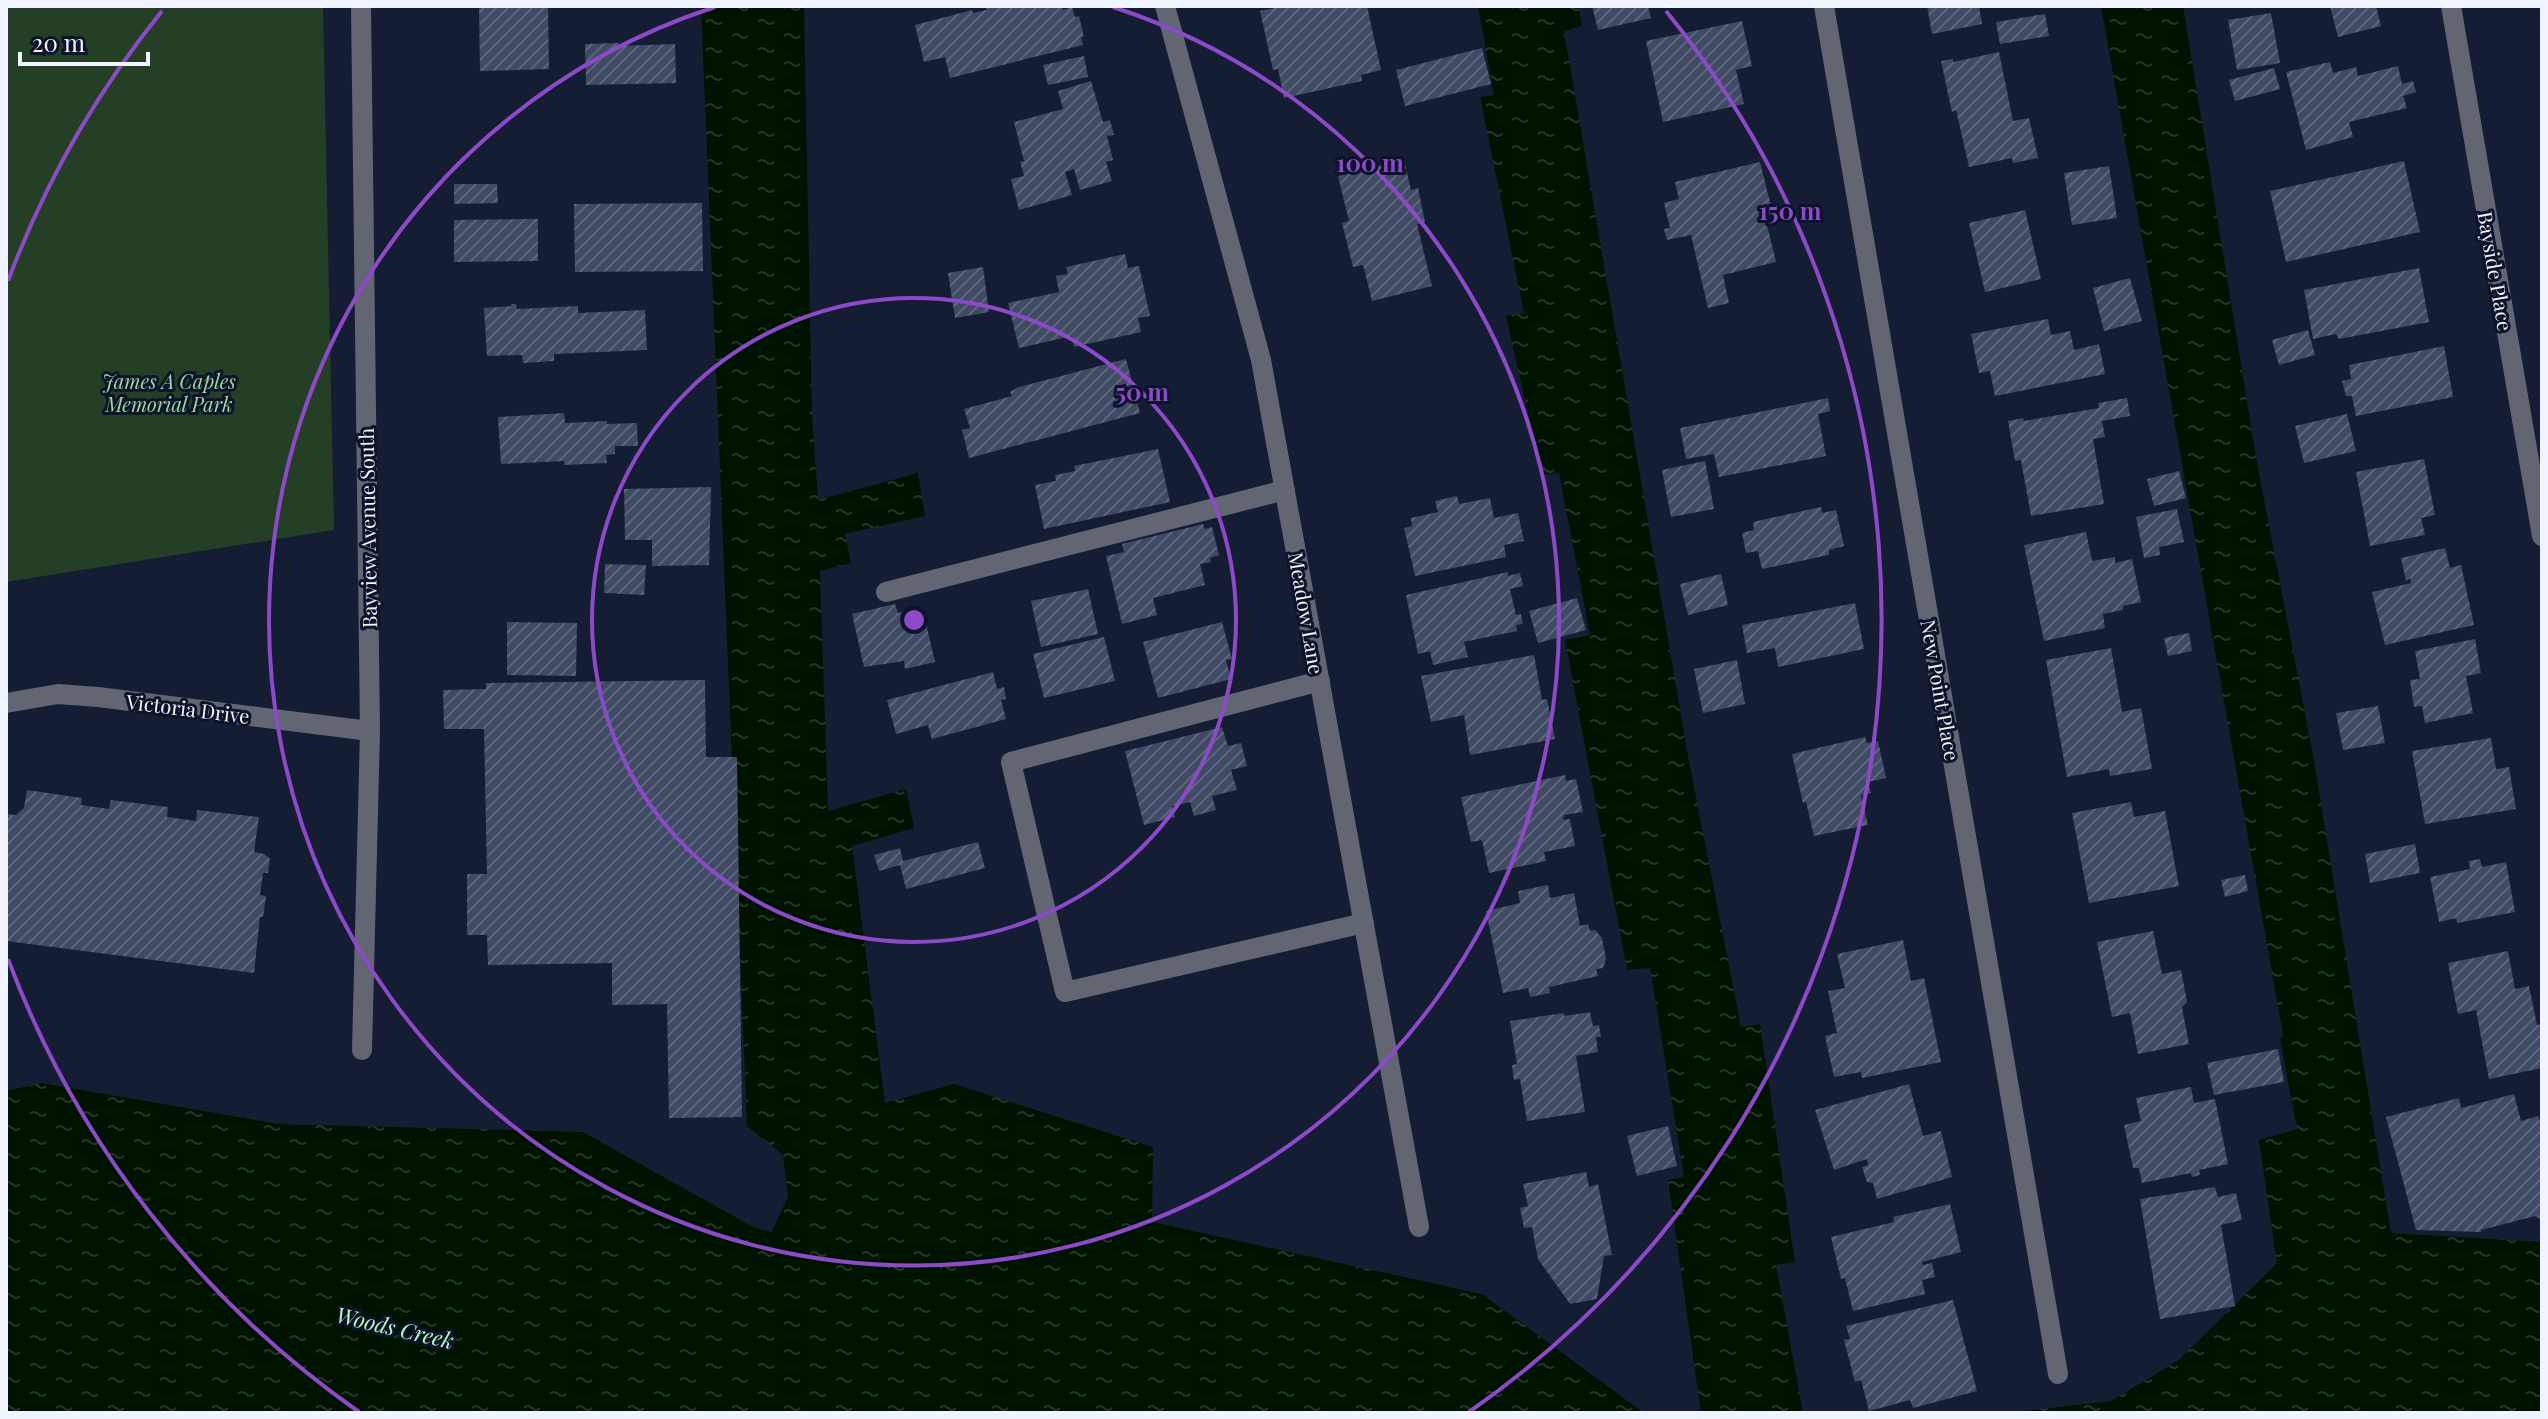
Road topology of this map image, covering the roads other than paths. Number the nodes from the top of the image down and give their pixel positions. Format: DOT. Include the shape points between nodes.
graph roads {
  1 [pos="361,6"];
  2 [pos="1165,6"];
  3 [pos="1824,6"];
  4 [pos="2451,6"];
  5 [pos="1285,490"];
  6 [pos="2542,536"];
  7 [pos="886,592"];
  8 [pos="1320,681"];
  9 [pos="6,703"];
  10 [pos="370,731"];
  11 [pos="1364,923"];
  12 [pos="362,1050"];
  13 [pos="1419,1227"];
  14 [pos="2058,1374"];
  1 -- 10 [label="street, Bayview Avenue South"];
  2 -- 5 [label="street, Meadow Lane" via="1261,360"];
  3 -- 14 [label="street, New Point Place"];
  4 -- 6 [label="street, Bayside Place"];
  5 -- 7 [label="street"];
  5 -- 8 [label="street, Meadow Lane"];
  8 -- 11 [label="street, Meadow Lane"];
  8 -- 11 [label="street" via="1011,762 1065,992"];
  9 -- 10 [label="street, Victoria Drive" via="58,694 98,697"];
  10 -- 12 [label="street, Bayview Avenue South"];
  11 -- 13 [label="street, Meadow Lane"];
}
